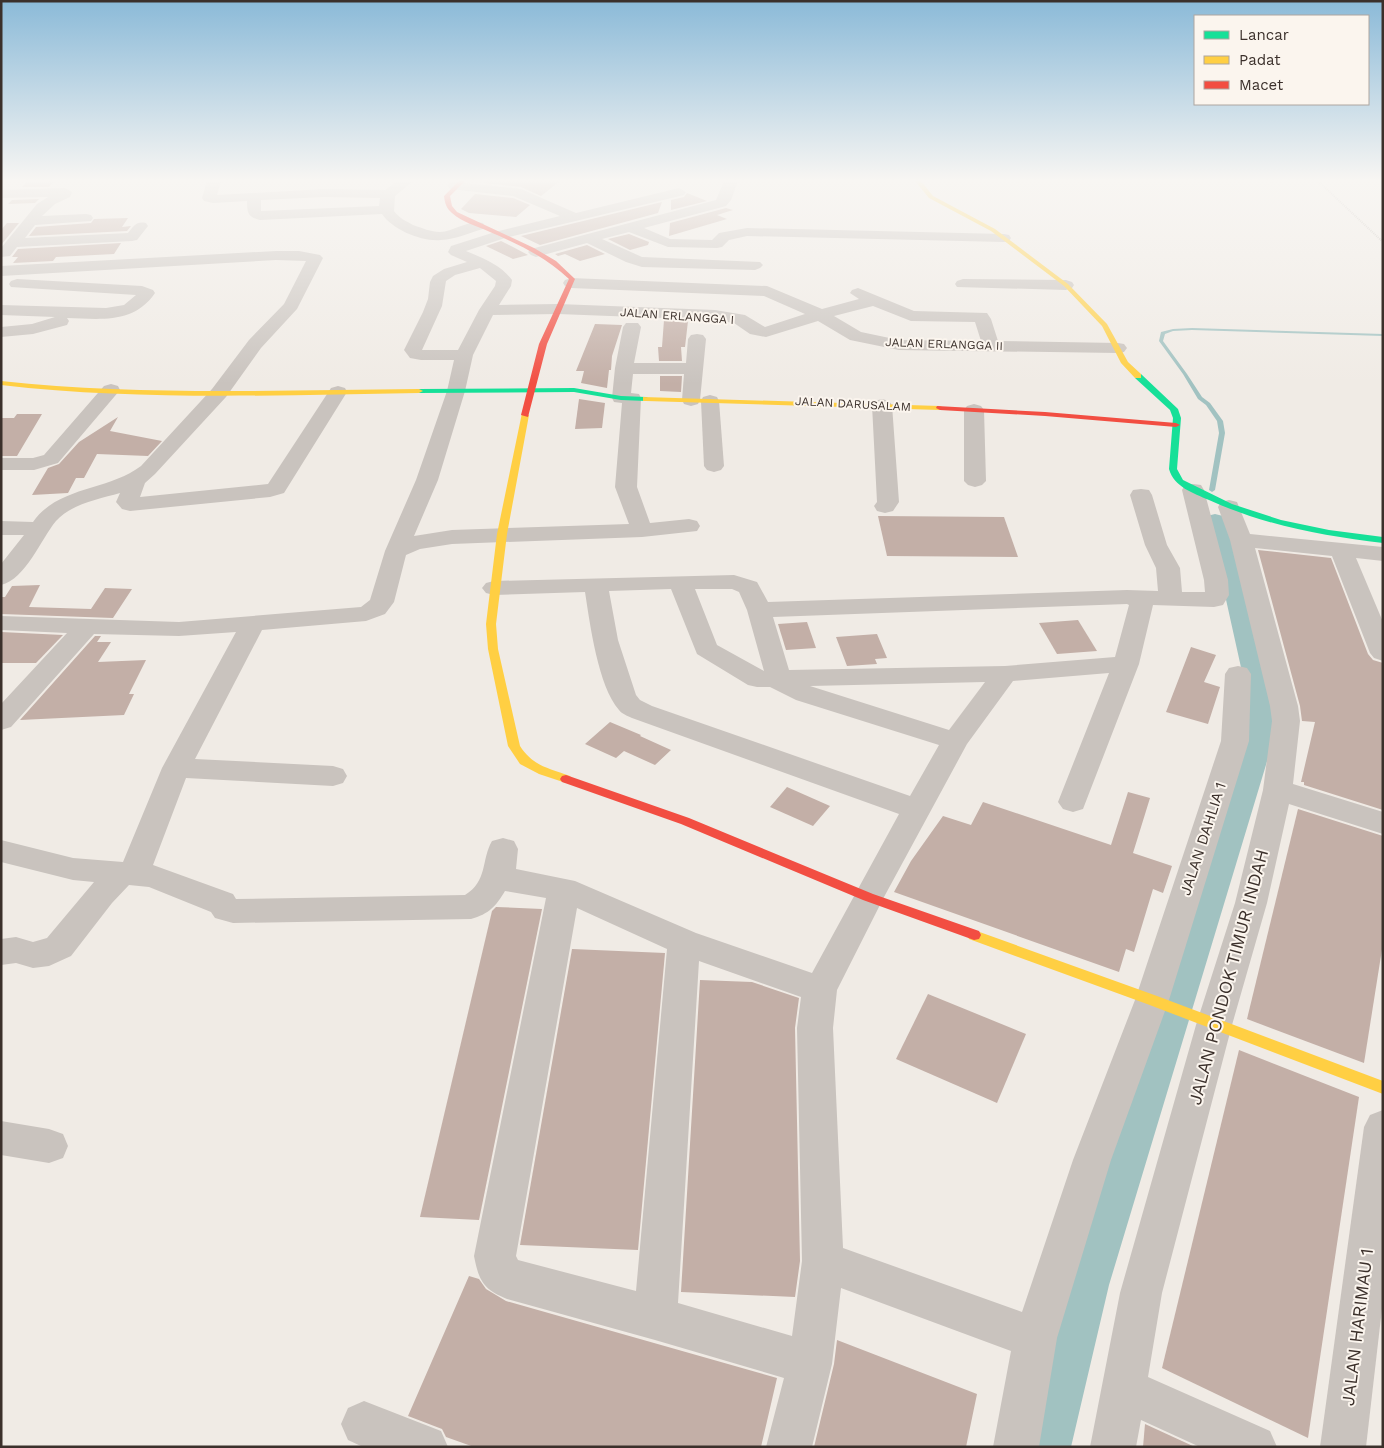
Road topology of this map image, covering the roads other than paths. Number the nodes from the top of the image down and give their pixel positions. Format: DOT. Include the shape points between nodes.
graph roads {
  1 [pos="275,249"];
  2 [pos="456,249"];
  3 [pos="529,249"];
  4 [pos="549,249"];
  5 [pos="610,249"];
  6 [pos="730,249"];
  7 [pos="1018,249"];
  8 [pos="536,252"];
  9 [pos="268,256"];
  10 [pos="482,263"];
  11 [pos="727,264"];
  12 [pos="755,265"];
  13 [pos="1,271"];
  14 [pos="120,271"];
  15 [pos="1,282"];
  16 [pos="571,283"];
  17 [pos="962,284"];
  18 [pos="1066,286"];
  19 [pos="722,289"];
  20 [pos="851,290"];
  21 [pos="876,300"];
  22 [pos="558,309"];
  23 [pos="1,310"];
  24 [pos="487,310"];
  25 [pos="92,313"];
  26 [pos="820,315"];
  27 [pos="632,328"];
  28 [pos="1,332"];
  29 [pos="697,339"];
  30 [pos="991,346"];
  31 [pos="1118,348"];
  32 [pos="464,355"];
  33 [pos="624,368"];
  34 [pos="694,369"];
  35 [pos="1,383"];
  36 [pos="111,390"];
  37 [pos="456,391"];
  38 [pos="338,392"];
  39 [pos="531,392"];
  40 [pos="219,393"];
  41 [pos="627,398"];
  42 [pos="701,400"];
  43 [pos="882,405"];
  44 [pos="974,410"];
  45 [pos="1176,425"];
  46 [pos="1,464"];
  47 [pos="714,466"];
  48 [pos="135,480"];
  49 [pos="975,481"];
  50 [pos="1193,490"];
  51 [pos="1141,495"];
  52 [pos="885,506"];
  53 [pos="1229,507"];
  54 [pos="689,526"];
  55 [pos="1,528"];
  56 [pos="40,529"];
  57 [pos="642,530"];
  58 [pos="502,534"];
  59 [pos="1241,540"];
  60 [pos="1383,540"];
  61 [pos="396,551"];
  62 [pos="1342,552"];
  63 [pos="1383,554"];
  64 [pos="1,578"];
  65 [pos="680,582"];
  66 [pos="596,585"];
  67 [pos="494,588"];
  68 [pos="1140,597"];
  69 [pos="1171,597"];
  70 [pos="1372,603"];
  71 [pos="759,610"];
  72 [pos="254,622"];
  73 [pos="1,624"];
  74 [pos="86,627"];
  75 [pos="1383,653"];
  76 [pos="1126,664"];
  77 [pos="1005,674"];
  78 [pos="1238,674"];
  79 [pos="778,679"];
  80 [pos="1,721"];
  81 [pos="955,741"];
  82 [pos="176,768"];
  83 [pos="333,776"];
  84 [pos="1278,790"];
  85 [pos="1073,802"];
  86 [pos="917,809"];
  87 [pos="1383,823"];
  88 [pos="1,851"];
  89 [pos="128,873"];
  90 [pos="564,889"];
  91 [pos="868,897"];
  92 [pos="684,942"];
  93 [pos="1,952"];
  94 [pos="820,990"];
  95 [pos="1159,1003"];
  96 [pos="1204,1021"];
  97 [pos="1383,1088"];
  98 [pos="1383,1127"];
  99 [pos="1,1138"];
  100 [pos="49,1146"];
  101 [pos="1376,1224"];
  102 [pos="823,1261"];
  103 [pos="654,1318"];
  104 [pos="1035,1338"];
  105 [pos="810,1364"];
  106 [pos="1123,1390"];
  107 [pos="364,1424"];
  108 [pos="425,1447"];
  109 [pos="788,1447"];
  110 [pos="1016,1447"];
  111 [pos="1113,1447"];
  112 [pos="1254,1447"];
  113 [pos="1343,1447"];
  1 -- 9 [label="street"];
  2 -- 10 [label="street" via="456,252"];
  3 -- 8 [label="street"];
  4 -- 8 [label="street"];
  5 -- 11 [label="street" via="642,262"];
  6 -- 11 [label="street"];
  7 -- 18 [label="street"];
  8 -- 16 [label="street" via="568,273"];
  9 -- 13 [label="street"];
  9 -- 40 [label="street" via="315,258 291,306 255,344"];
  10 -- 24 [label="street" via="504,280"];
  10 -- 32 [label="street" via="439,278 430,316 413,350 422,355"];
  11 -- 12 [label="street"];
  11 -- 19 [label="street"];
  14 -- 15 [label="street"];
  15 -- 25 [label="street" via="146,292 130,309"];
  16 -- 19 [label="street, JALAN ERLANGGA II"];
  16 -- 22 [label="street"];
  17 -- 18 [label="street"];
  18 -- 31 [label="street" via="1097,316"];
  19 -- 26 [label="street, JALAN ERLANGGA II" via="774,293"];
  20 -- 21 [label="street"];
  21 -- 26 [label="street, JALAN ERLANGGA I"];
  21 -- 30 [label="street" via="911,316 981,317"];
  22 -- 24 [label="street, JALAN ERLANGGA I"];
  22 -- 26 [label="street, JALAN ERLANGGA I" via="730,317 766,332"];
  22 -- 39 [label="street" via="543,344"];
  23 -- 25 [label="street"];
  24 -- 32 [label="street"];
  25 -- 28 [label="street" via="34,329"];
  26 -- 30 [label="street, JALAN ERLANGGA II" via="856,336 883,343"];
  27 -- 33 [label="street"];
  29 -- 34 [label="street"];
  30 -- 31 [label="street, JALAN ERLANGGA II"];
  31 -- 45 [label="street" via="1125,362 1174,409"];
  32 -- 37 [label="street"];
  33 -- 34 [label="street"];
  33 -- 41 [label="street"];
  34 -- 42 [label="street"];
  35 -- 36 [label="street, JALAN DARUSALAM"];
  36 -- 40 [label="street, JALAN DARUSALAM"];
  36 -- 46 [label="street" via="51,459 34,464"];
  37 -- 38 [label="street, JALAN DARUSALAM"];
  37 -- 39 [label="street, JALAN DARUSALAM"];
  37 -- 61 [label="street" via="427,480"];
  38 -- 40 [label="street, JALAN DARUSALAM"];
  38 -- 48 [label="street" via="276,488 270,491 130,504 127,498"];
  39 -- 41 [label="street, JALAN DARUSALAM" via="574,390"];
  39 -- 58 [label="street"];
  40 -- 48 [label="street" via="173,445"];
  41 -- 42 [label="street, JALAN DARUSALAM"];
  41 -- 57 [label="street" via="626,487"];
  42 -- 43 [label="street, JALAN DARUSALAM"];
  42 -- 47 [label="street"];
  43 -- 44 [label="street, JALAN DARUSALAM"];
  43 -- 52 [label="street" via="888,477 888,502"];
  44 -- 45 [label="street, JALAN DARUSALAM"];
  44 -- 49 [label="street"];
  45 -- 50 [label="street" via="1174,476"];
  48 -- 56 [label="street" via="70,501 57,509"];
  50 -- 53 [label="street"];
  50 -- 69 [label="street" via="1217,595 1214,600"];
  51 -- 69 [label="street" via="1156,545 1168,568"];
  53 -- 59 [label="street, JALAN PONDOK TIMUR INDAH"];
  53 -- 60 [label="street" via="1310,532"];
  54 -- 57 [label="street"];
  55 -- 56 [label="street"];
  56 -- 64 [label="street"];
  57 -- 58 [label="street"];
  58 -- 61 [label="street" via="414,543"];
  58 -- 67 [label="street"];
  59 -- 62 [label="street"];
  59 -- 84 [label="street, JALAN PONDOK TIMUR INDAH" via="1284,706 1286,721"];
  61 -- 72 [label="street" via="382,602 376,609 366,614"];
  62 -- 63 [label="street"];
  62 -- 70 [label="street"];
  65 -- 66 [label="street"];
  65 -- 71 [label="street" via="734,582 749,587"];
  65 -- 79 [label="street" via="706,649 750,676"];
  66 -- 67 [label="street"];
  66 -- 86 [label="street" via="605,640 623,696 630,706"];
  67 -- 91 [label="street" via="493,649 514,746 524,761 543,771 685,821"];
  68 -- 69 [label="street"];
  68 -- 71 [label="street"];
  68 -- 76 [label="street" via="1141,605"];
  70 -- 75 [label="street"];
  71 -- 79 [label="street"];
  72 -- 74 [label="street" via="179,629"];
  72 -- 82 [label="street"];
  73 -- 74 [label="street"];
  74 -- 80 [label="street"];
  76 -- 77 [label="street"];
  76 -- 85 [label="street"];
  77 -- 79 [label="street"];
  77 -- 81 [label="street"];
  78 -- 95 [label="street, JALAN DAHLIA 1" via="1234,741"];
  79 -- 81 [label="street" via="805,694"];
  81 -- 86 [label="street"];
  82 -- 83 [label="street"];
  82 -- 89 [label="street"];
  84 -- 87 [label="street"];
  84 -- 96 [label="street, JALAN PONDOK TIMUR INDAH" via="1251,903"];
  86 -- 91 [label="street"];
  88 -- 89 [label="street" via="73,869"];
  89 -- 90 [label="street" via="153,876 222,903 233,911 471,907 484,899 500,863"];
  89 -- 93 [label="street" via="101,895 59,947 49,953 33,955 16,950"];
  90 -- 92 [label="street"];
  90 -- 103 [label="street" via="495,1264 507,1278"];
  91 -- 94 [label="street"];
  91 -- 95 [label="street"];
  92 -- 94 [label="street"];
  92 -- 103 [label="street"];
  94 -- 102 [label="street" via="815,1028"];
  95 -- 96 [label="street"];
  95 -- 104 [label="street" via="1092,1160"];
  96 -- 97 [label="street"];
  96 -- 106 [label="street, JALAN PONDOK TIMUR INDAH" via="1141,1293"];
  98 -- 101 [label="street, JALAN HARIMAU 1"];
  99 -- 100 [label="street"];
  101 -- 113 [label="street, JALAN HARIMAU 1"];
  102 -- 104 [label="street"];
  102 -- 105 [label="street"];
  103 -- 105 [label="street"];
  104 -- 110 [label="street"];
  105 -- 109 [label="street"];
  106 -- 111 [label="street, JALAN PONDOK TIMUR INDAH"];
  106 -- 112 [label="street"];
  107 -- 108 [label="street"];
}
